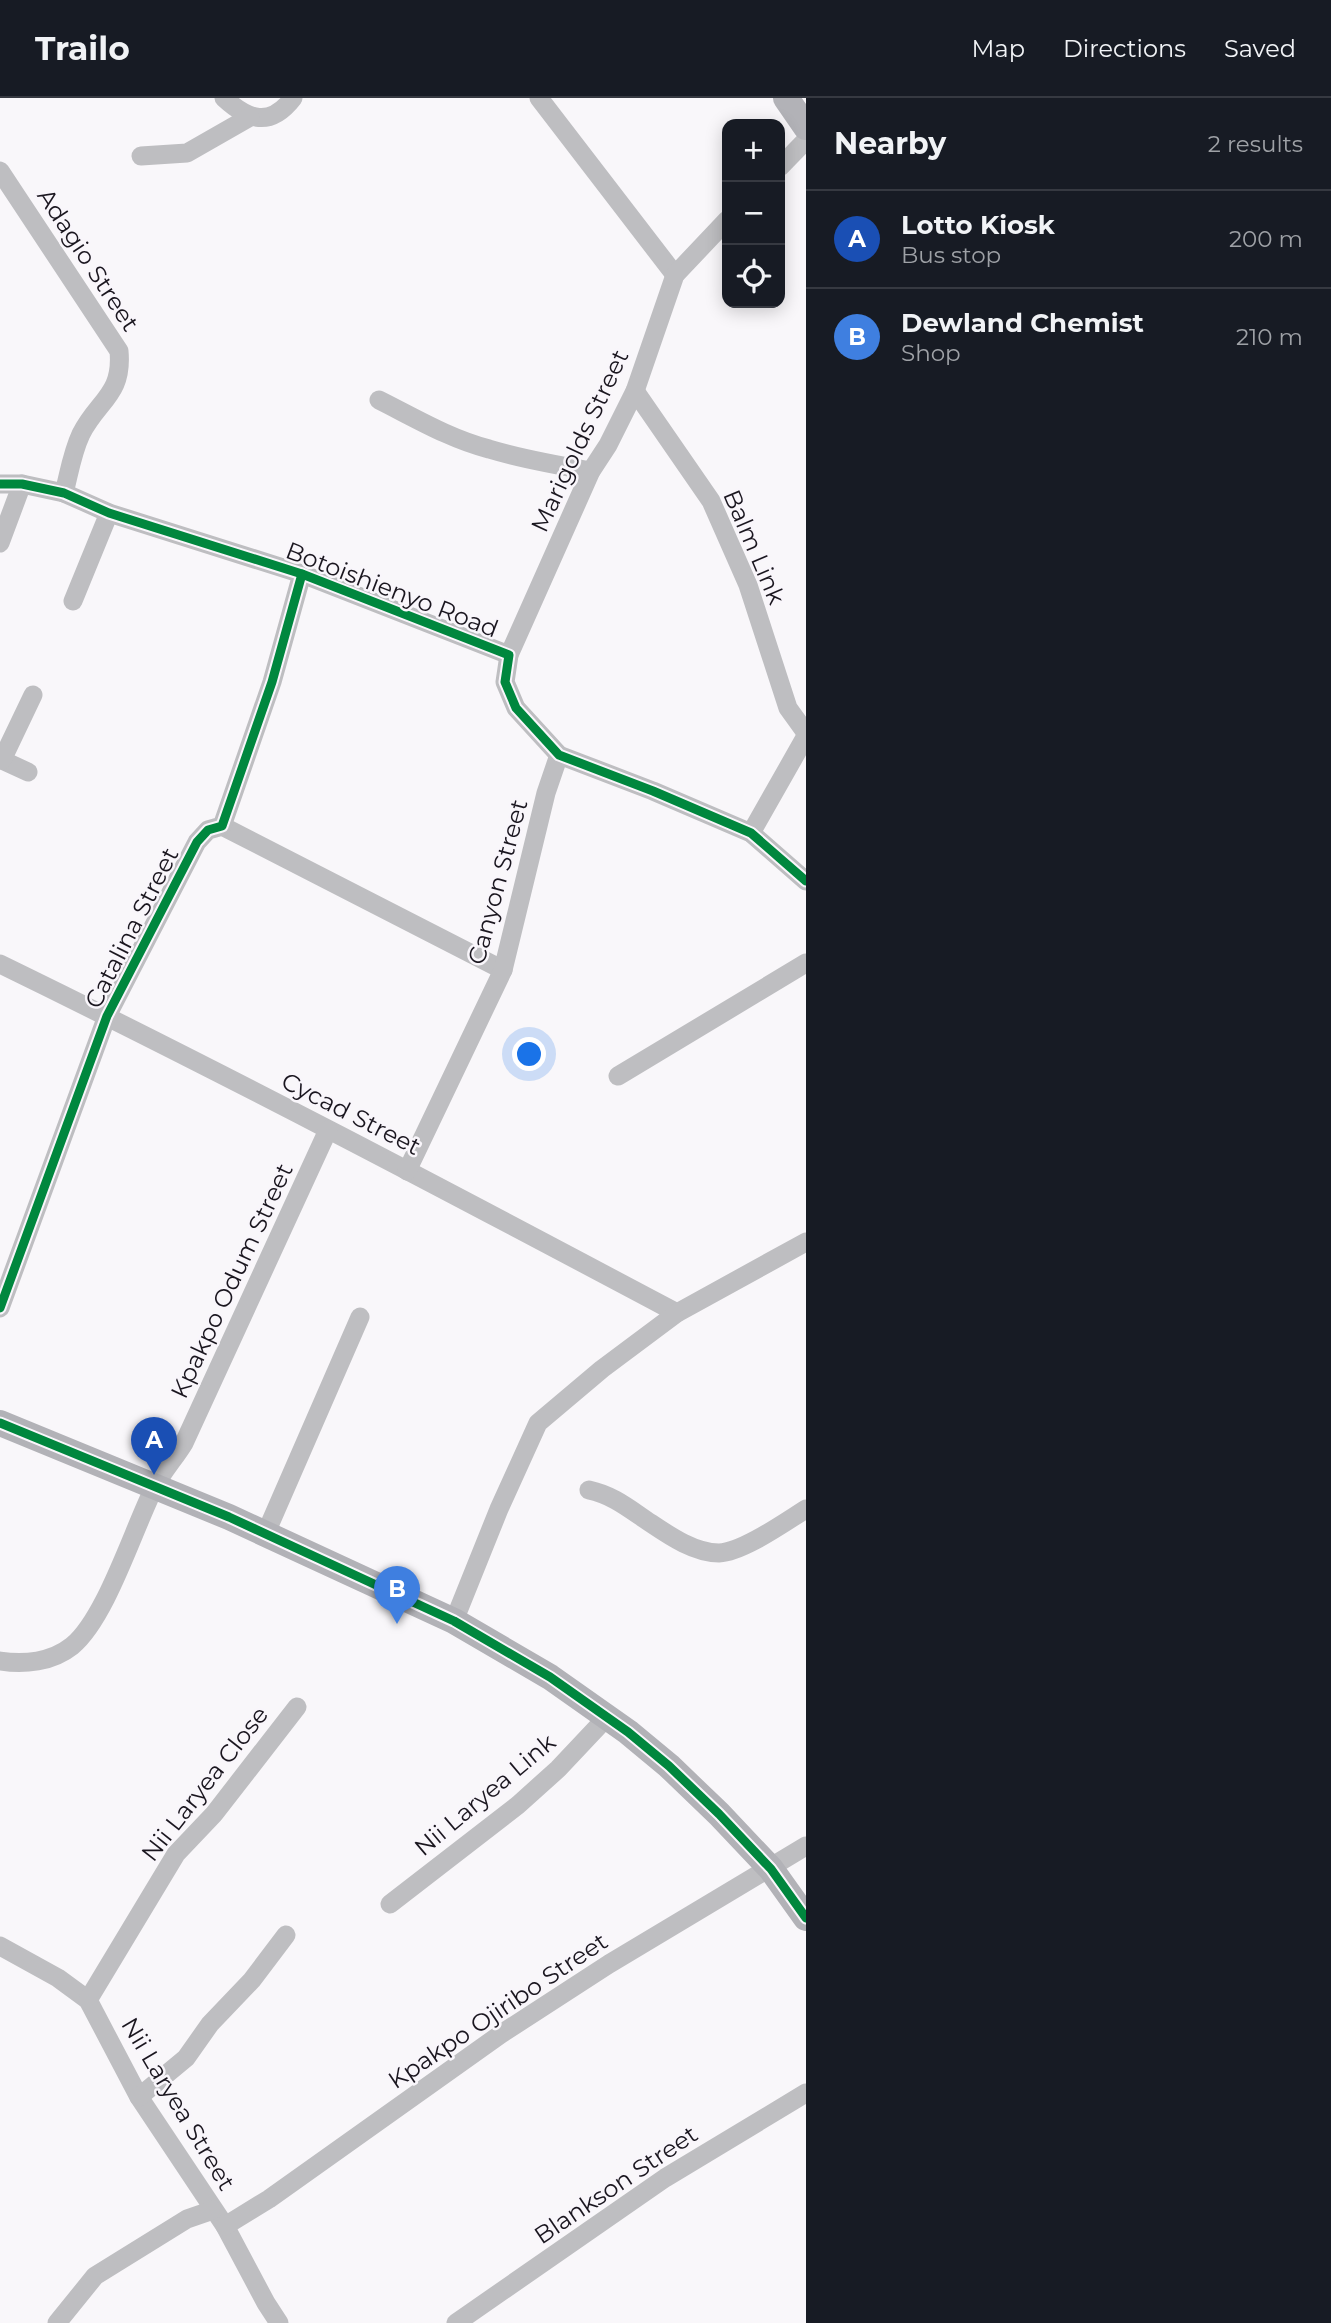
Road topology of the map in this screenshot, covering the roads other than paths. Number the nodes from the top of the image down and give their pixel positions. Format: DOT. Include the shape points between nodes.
graph roads {
  1 [pos="224,98"];
  2 [pos="293,98"];
  3 [pos="540,98"];
  4 [pos="786,98"];
  5 [pos="250,117"];
  6 [pos="806,127"];
  7 [pos="806,140"];
  8 [pos="141,156"];
  9 [pos="785,162"];
  10 [pos="0,171"];
  11 [pos="722,225"];
  12 [pos="675,275"];
  13 [pos="635,391"];
  14 [pos="379,400"];
  15 [pos="591,471"];
  16 [pos="0,484"];
  17 [pos="22,484"];
  18 [pos="64,493"];
  19 [pos="109,513"];
  20 [pos="0,543"];
  21 [pos="302,574"];
  22 [pos="73,601"];
  23 [pos="509,655"];
  24 [pos="33,695"];
  25 [pos="806,734"];
  26 [pos="559,755"];
  27 [pos="1,759"];
  28 [pos="27,772"];
  29 [pos="222,825"];
  30 [pos="751,833"];
  31 [pos="806,881"];
  32 [pos="806,963"];
  33 [pos="0,964"];
  34 [pos="503,970"];
  35 [pos="107,1016"];
  36 [pos="618,1076"];
  37 [pos="328,1130"];
  38 [pos="407,1171"];
  39 [pos="806,1242"];
  40 [pos="0,1308"];
  41 [pos="677,1313"];
  42 [pos="360,1317"];
  43 [pos="0,1423"];
  44 [pos="155,1486"];
  45 [pos="589,1489"];
  46 [pos="806,1509"];
  47 [pos="265,1535"];
  48 [pos="454,1621"];
  49 [pos="0,1661"];
  50 [pos="297,1707"];
  51 [pos="607,1717"];
  52 [pos="806,1846"];
  53 [pos="771,1869"];
  54 [pos="390,1904"];
  55 [pos="806,1918"];
  56 [pos="286,1935"];
  57 [pos="0,1946"];
  58 [pos="88,2000"];
  59 [pos="806,2093"];
  60 [pos="139,2098"];
  61 [pos="219,2218"];
  62 [pos="57,2323"];
  63 [pos="279,2323"];
  64 [pos="456,2323"];
  1 -- 5 [label="street"];
  2 -- 5 [label="street" via="265,118"];
  3 -- 12 [label="street"];
  4 -- 6 [label="street"];
  5 -- 8 [label="street" via="187,153"];
  7 -- 9 [label="street"];
  10 -- 18 [label="street, Adagio Street" via="119,351 118,381 82,433"];
  11 -- 12 [label="street, Marigolds Street"];
  12 -- 13 [label="street, Marigolds Street"];
  13 -- 15 [label="street, Marigolds Street"];
  13 -- 25 [label="street, Balm Link" via="711,501 748,584 788,708"];
  14 -- 15 [label="street" via="488,449"];
  15 -- 23 [label="street, Marigolds Street"];
  16 -- 17 [label="street, Botoishienyo Road"];
  17 -- 18 [label="street, Botoishienyo Road"];
  17 -- 20 [label="street"];
  18 -- 19 [label="street, Botoishienyo Road"];
  19 -- 21 [label="street, Botoishienyo Road"];
  19 -- 22 [label="street"];
  21 -- 23 [label="street, Botoishienyo Road"];
  21 -- 29 [label="street" via="272,682"];
  23 -- 26 [label="street, Botoishienyo Road" via="505,682 516,708"];
  24 -- 27 [label="street"];
  25 -- 30 [label="street"];
  26 -- 30 [label="street, Botoishienyo Road"];
  26 -- 34 [label="street, Canyon Street"];
  27 -- 28 [label="street"];
  29 -- 34 [label="street"];
  29 -- 35 [label="street, Catalina Street" via="208,830 197,842"];
  30 -- 31 [label="street, Botoishienyo Road"];
  32 -- 36 [label="street"];
  33 -- 35 [label="street, Cycad Street"];
  34 -- 38 [label="street, Canyon Street"];
  35 -- 37 [label="street, Cycad Street"];
  35 -- 40 [label="street, Catalina Street"];
  37 -- 38 [label="street, Cycad Street"];
  37 -- 44 [label="street, Kpakpo Odum Street" via="184,1443"];
  38 -- 41 [label="street, Cycad Street"];
  39 -- 41 [label="street"];
  41 -- 48 [label="street" via="538,1423"];
  42 -- 47 [label="street"];
  43 -- 44 [label="street"];
  44 -- 47 [label="street"];
  44 -- 49 [label="street, Kpakpo Odum Street" via="95,1619 78,1640 38,1661"];
  45 -- 46 [label="street" via="617,1499 671,1536 721,1553 755,1540"];
  47 -- 48 [label="street"];
  48 -- 51 [label="street" via="550,1677"];
  50 -- 58 [label="street, Nii Laryea Close" via="214,1814 176,1854"];
  51 -- 53 [label="street" via="669,1766"];
  51 -- 54 [label="street, Nii Laryea Link" via="518,1805"];
  52 -- 53 [label="street, Kpakpo Ojiribo Street"];
  53 -- 55 [label="street"];
  53 -- 61 [label="street, Kpakpo Ojiribo Street" via="500,2034 270,2199"];
  56 -- 60 [label="street" via="186,2058"];
  57 -- 58 [label="street, Nii Laryea Street"];
  58 -- 60 [label="street, Nii Laryea Street"];
  59 -- 64 [label="street, Blankson Street" via="665,2178"];
  60 -- 61 [label="street, Nii Laryea Street"];
  61 -- 62 [label="street, Kpakpo Ojiribo Street" via="187,2219 103,2270"];
  61 -- 63 [label="street, Nii Laryea Street"];
}
